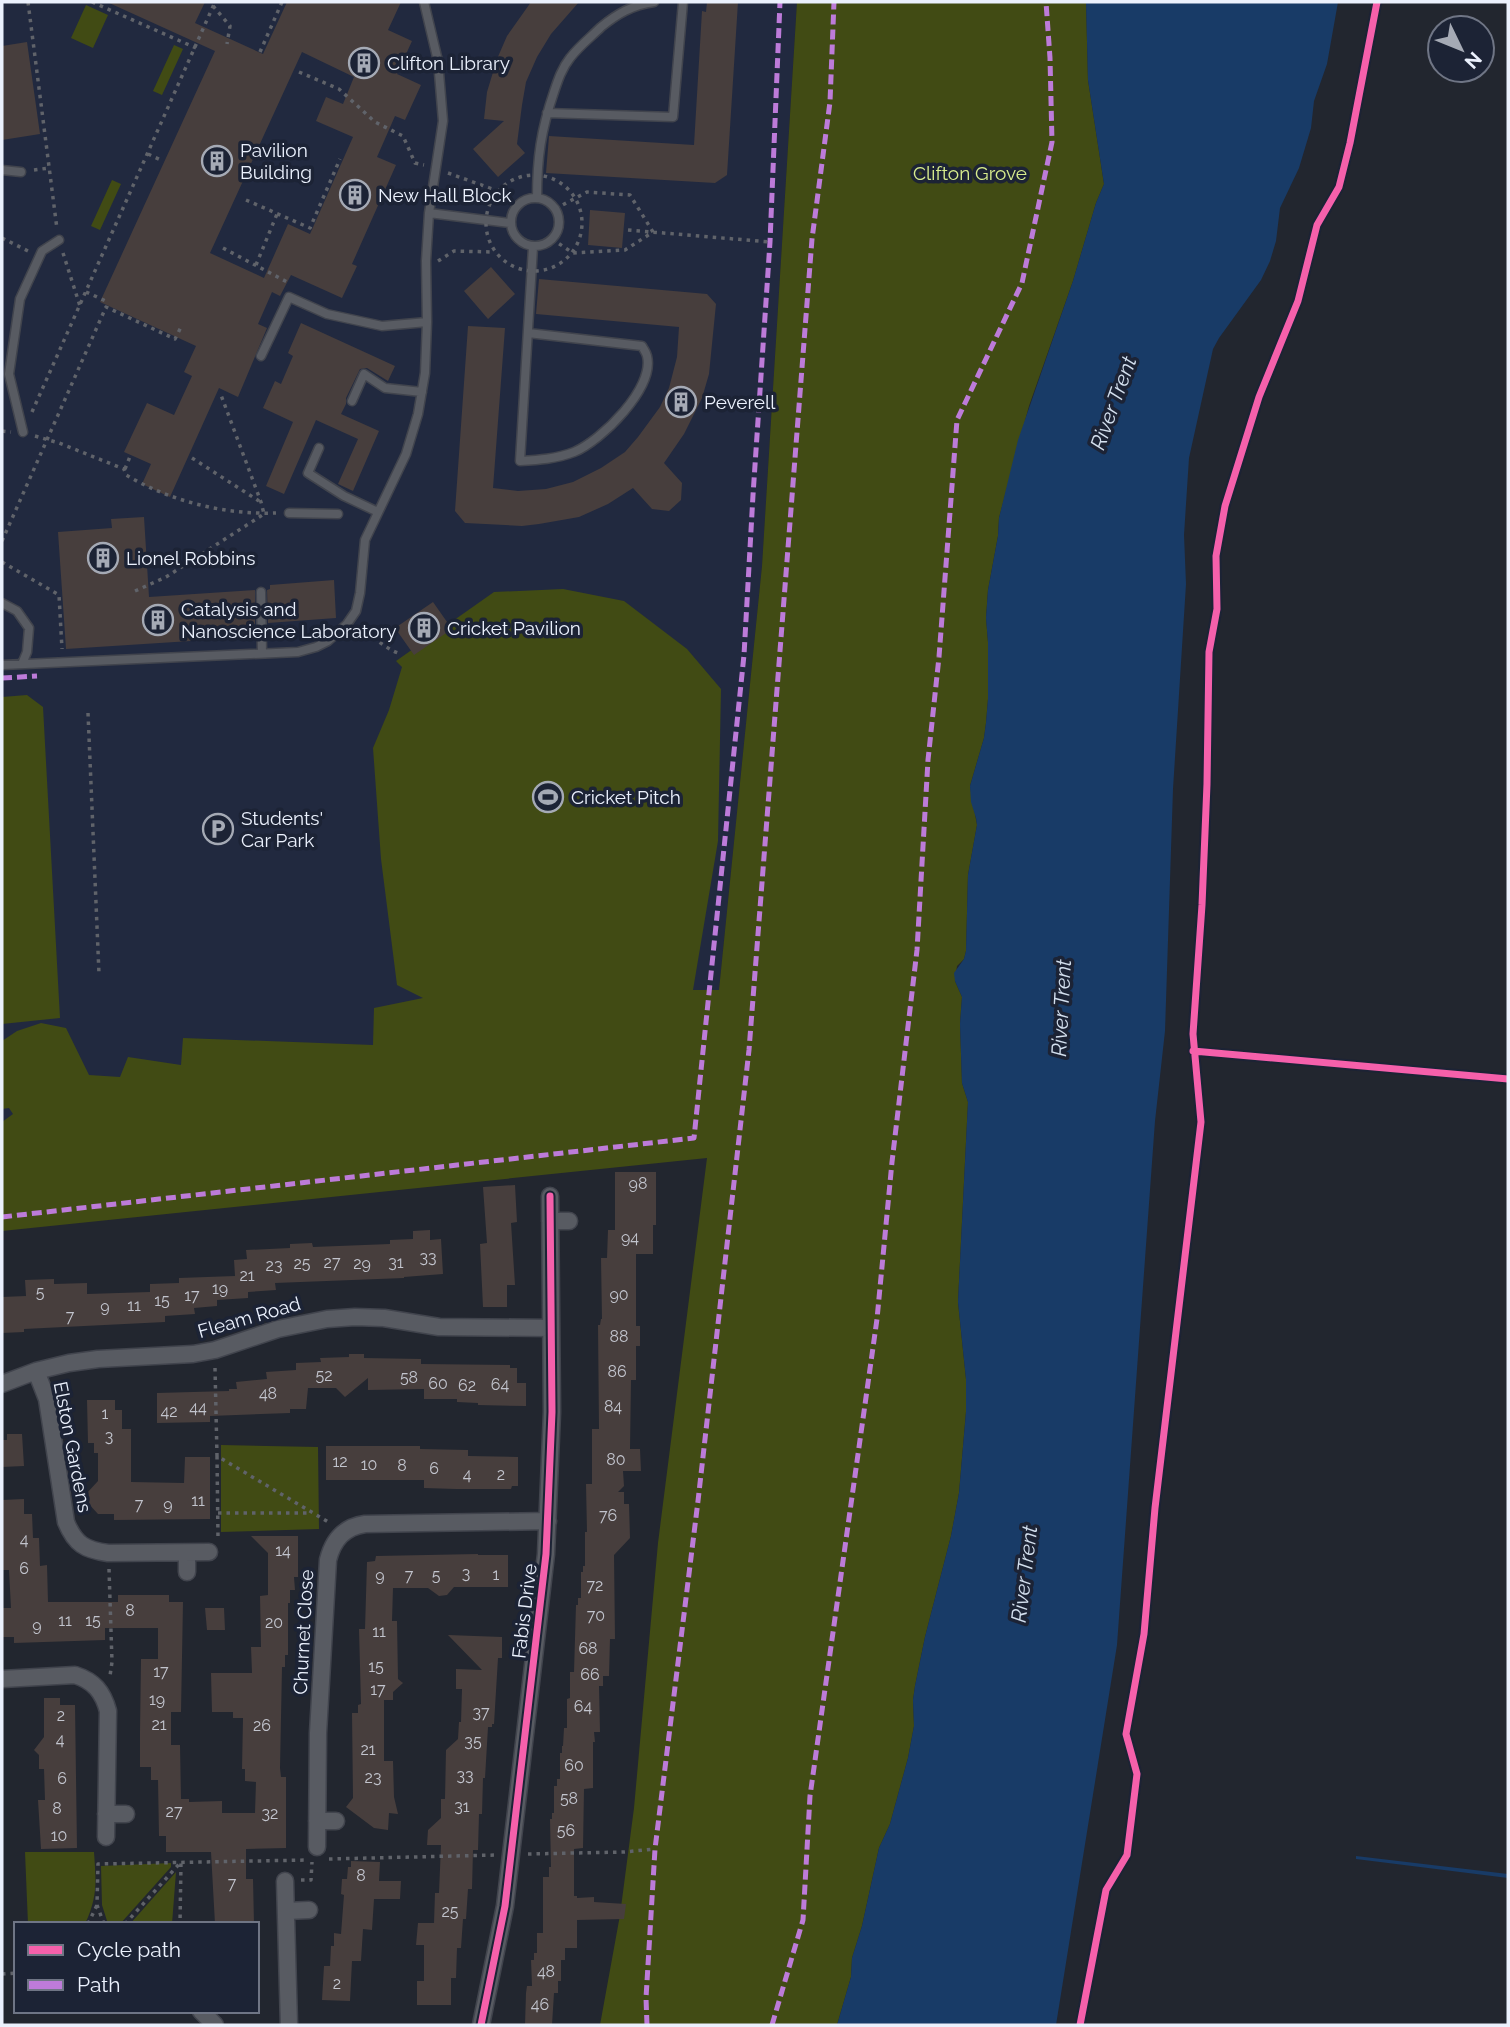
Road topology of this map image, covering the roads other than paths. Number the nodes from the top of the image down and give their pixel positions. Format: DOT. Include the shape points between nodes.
graph roads {
  1 [pos="424,2"];
  2 [pos="654,2"];
  3 [pos="683,2"];
  4 [pos="547,113"];
  5 [pos="2,170"];
  6 [pos="22,173"];
  7 [pos="537,198"];
  8 [pos="429,214"];
  9 [pos="510,223"];
  10 [pos="58,240"];
  11 [pos="533,247"];
  12 [pos="427,322"];
  13 [pos="528,333"];
  14 [pos="261,356"];
  15 [pos="422,392"];
  16 [pos="352,401"];
  17 [pos="23,432"];
  18 [pos="319,448"];
  19 [pos="378,512"];
  20 [pos="289,513"];
  21 [pos="338,514"];
  22 [pos="261,592"];
  23 [pos="2,603"];
  24 [pos="262,653"];
  25 [pos="22,664"];
  26 [pos="2,665"];
  27 [pos="550,1196"];
  28 [pos="550,1221"];
  29 [pos="569,1221"];
  30 [pos="551,1328"];
  31 [pos="36,1371"];
  32 [pos="2,1384"];
  33 [pos="548,1521"];
  34 [pos="209,1552"];
  35 [pos="187,1553"];
  36 [pos="187,1572"];
  37 [pos="2,1679"];
  38 [pos="106,1814"];
  39 [pos="126,1814"];
  40 [pos="317,1821"];
  41 [pos="336,1821"];
  42 [pos="106,1837"];
  43 [pos="318,1855"];
  44 [pos="285,1881"];
  45 [pos="309,1910"];
  46 [pos="286,1911"];
  47 [pos="289,2025"];
  48 [pos="481,2025"];
  1 -- 8 [label="lane" via="438,61 443,121"];
  2 -- 4 [label="lane" via="619,12 590,37 561,73"];
  3 -- 4 [label="lane" via="673,117"];
  4 -- 7 [label="lane" via="539,145"];
  5 -- 6 [label="lane"];
  7 -- 9 [label="lane" via="523,200"];
  7 -- 11 [label="lane" via="547,201 559,219 552,239"];
  8 -- 9 [label="lane"];
  8 -- 12 [label="lane"];
  9 -- 11 [label="lane" via="517,239"];
  10 -- 17 [label="lane" via="42,251 20,299 9,374"];
  11 -- 13 [label="lane"];
  12 -- 14 [label="lane" via="382,326 327,314 289,297"];
  12 -- 15 [label="lane"];
  13 -- 13 [label="lane" via="520,448 520,461 575,451 597,438 627,409 645,381 648,357 642,346"];
  15 -- 16 [label="lane" via="385,388 364,374"];
  15 -- 19 [label="lane" via="406,454"];
  18 -- 19 [label="lane" via="308,473"];
  19 -- 24 [label="lane" via="365,540 356,611 346,624 316,648"];
  20 -- 21 [label="lane"];
  22 -- 24 [label="lane"];
  23 -- 25 [label="lane" via="17,611 29,628"];
  24 -- 25 [label="lane"];
  25 -- 26 [label="lane"];
  27 -- 28 [label="street, Fabis Drive"];
  28 -- 29 [label="street"];
  28 -- 30 [label="street, Fabis Drive"];
  30 -- 31 [label="street, Fleam Road" via="439,1327 355,1317 300,1323 193,1354 98,1359"];
  30 -- 33 [label="street, Fabis Drive"];
  31 -- 32 [label="street, Fleam Road"];
  31 -- 35 [label="street, Elston Gardens" via="47,1399 65,1522 71,1535 93,1551"];
  33 -- 40 [label="street, Churnet Close" via="365,1524 337,1538 328,1560"];
  33 -- 48 [label="street, Fabis Drive" via="505,1906"];
  34 -- 35 [label="street, Elston Gardens"];
  35 -- 36 [label="street"];
  37 -- 38 [label="street" via="75,1675 101,1693 108,1711"];
  38 -- 39 [label="street"];
  38 -- 42 [label="street"];
  40 -- 41 [label="street"];
  40 -- 43 [label="street, Churnet Close"];
  44 -- 46 [label="street"];
  45 -- 46 [label="street"];
  46 -- 47 [label="street"];
}
